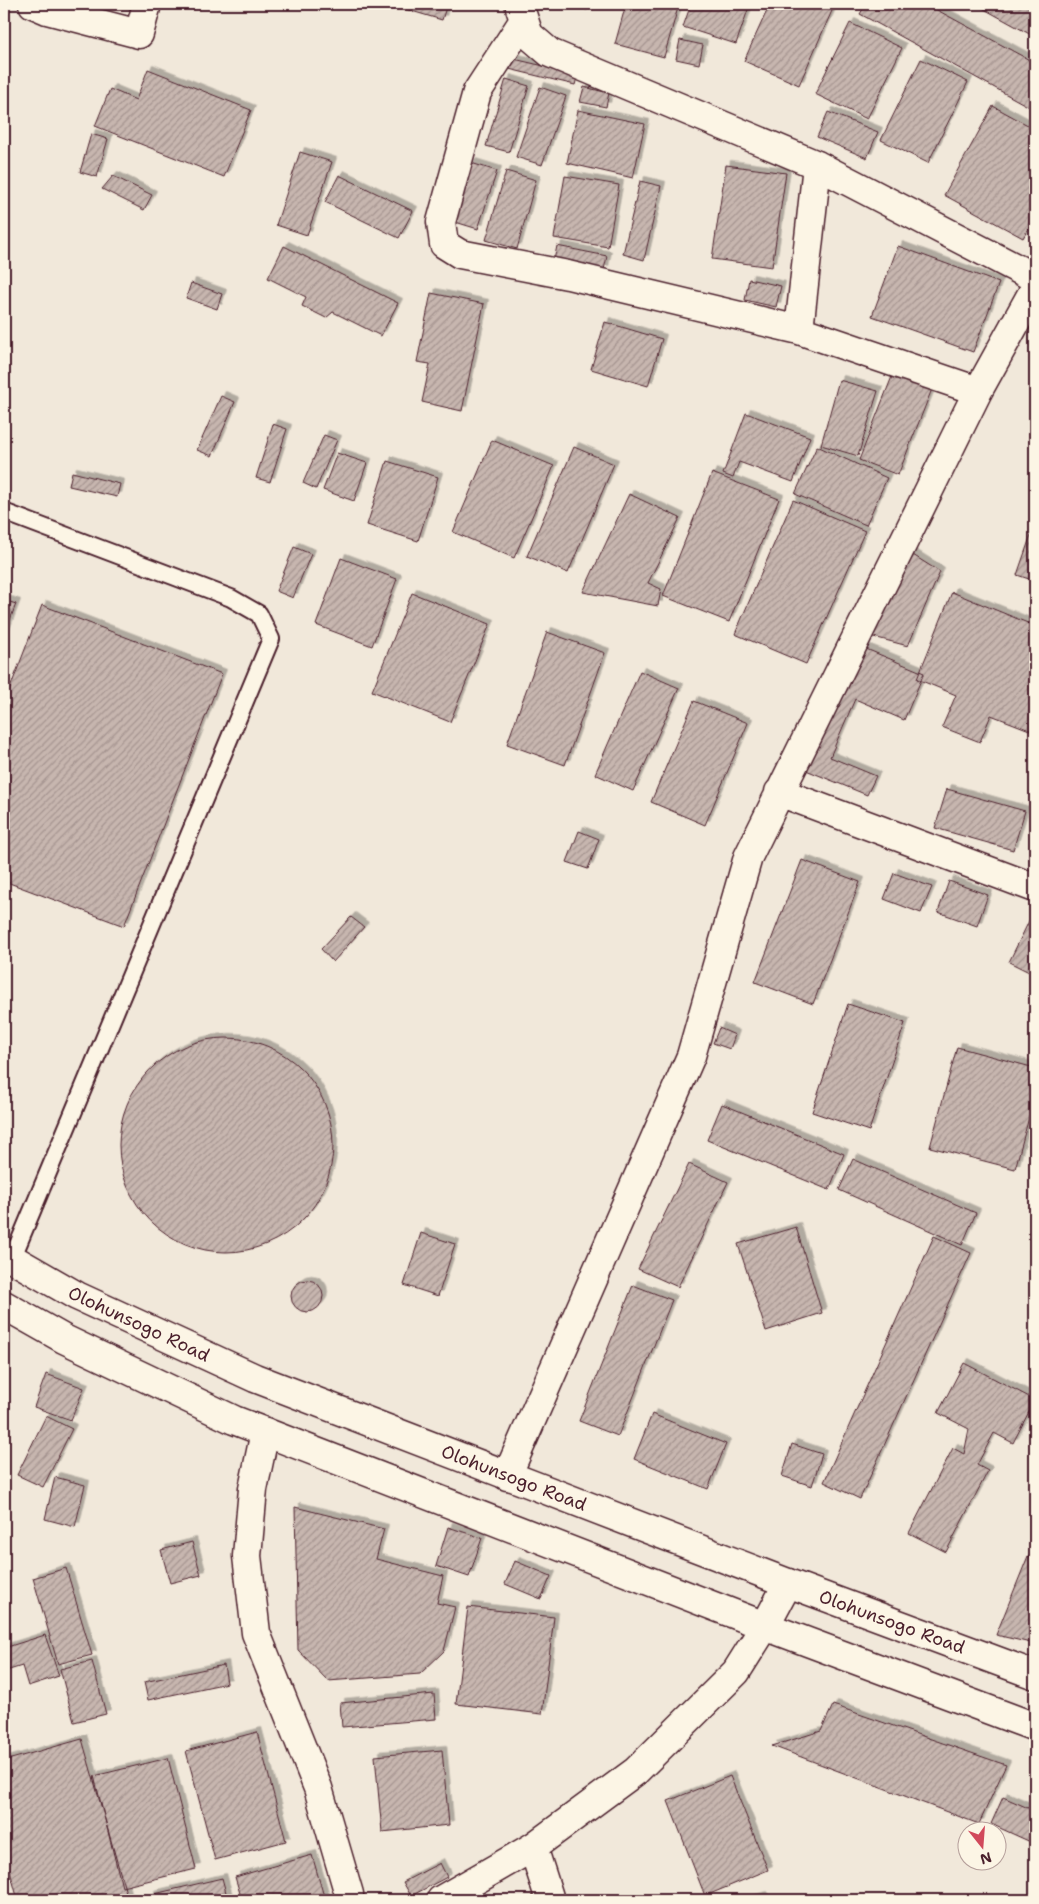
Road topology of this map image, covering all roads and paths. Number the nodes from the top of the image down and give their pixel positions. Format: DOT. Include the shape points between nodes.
graph roads {
  1 [pos="33,4"];
  2 [pos="147,4"];
  3 [pos="523,12"];
  4 [pos="817,165"];
  5 [pos="1035,278"];
  6 [pos="1035,288"];
  7 [pos="799,330"];
  8 [pos="978,391"];
  9 [pos="4,512"];
  10 [pos="779,792"];
  11 [pos="1035,888"];
  12 [pos="8,1256"];
  13 [pos="4,1306"];
  14 [pos="265,1432"];
  15 [pos="507,1476"];
  16 [pos="788,1583"];
  17 [pos="765,1626"];
  18 [pos="1035,1676"];
  19 [pos="1035,1727"];
  20 [pos="534,1848"];
  21 [pos="348,1900"];
  22 [pos="441,1900"];
  23 [pos="550,1900"];
  1 -- 2 [label="street" via="139,34"];
  3 -- 4 [label="street" via="529,35 550,53"];
  3 -- 7 [label="street" via="477,92 441,222 444,244 460,254 568,275"];
  4 -- 5 [label="street"];
  4 -- 7 [label="street"];
  6 -- 8 [label="street"];
  7 -- 8 [label="street"];
  8 -- 10 [label="street"];
  9 -- 12 [label="lane" via="231,598 259,614 271,640"];
  10 -- 11 [label="street"];
  10 -- 15 [label="street" via="748,857 691,1056"];
  12 -- 15 [label="street, Olohunsogo Road" via="77,1296 255,1378"];
  13 -- 14 [label="street" via="64,1340"];
  14 -- 17 [label="street"];
  14 -- 21 [label="street" via="253,1489 247,1556 256,1633 318,1788 349,1894"];
  15 -- 16 [label="street, Olohunsogo Road"];
  16 -- 17 [label="street"];
  16 -- 18 [label="street, Olohunsogo Road"];
  17 -- 19 [label="street"];
  17 -- 20 [label="street" via="736,1672 636,1772"];
  20 -- 22 [label="street"];
  20 -- 23 [label="street"];
}
